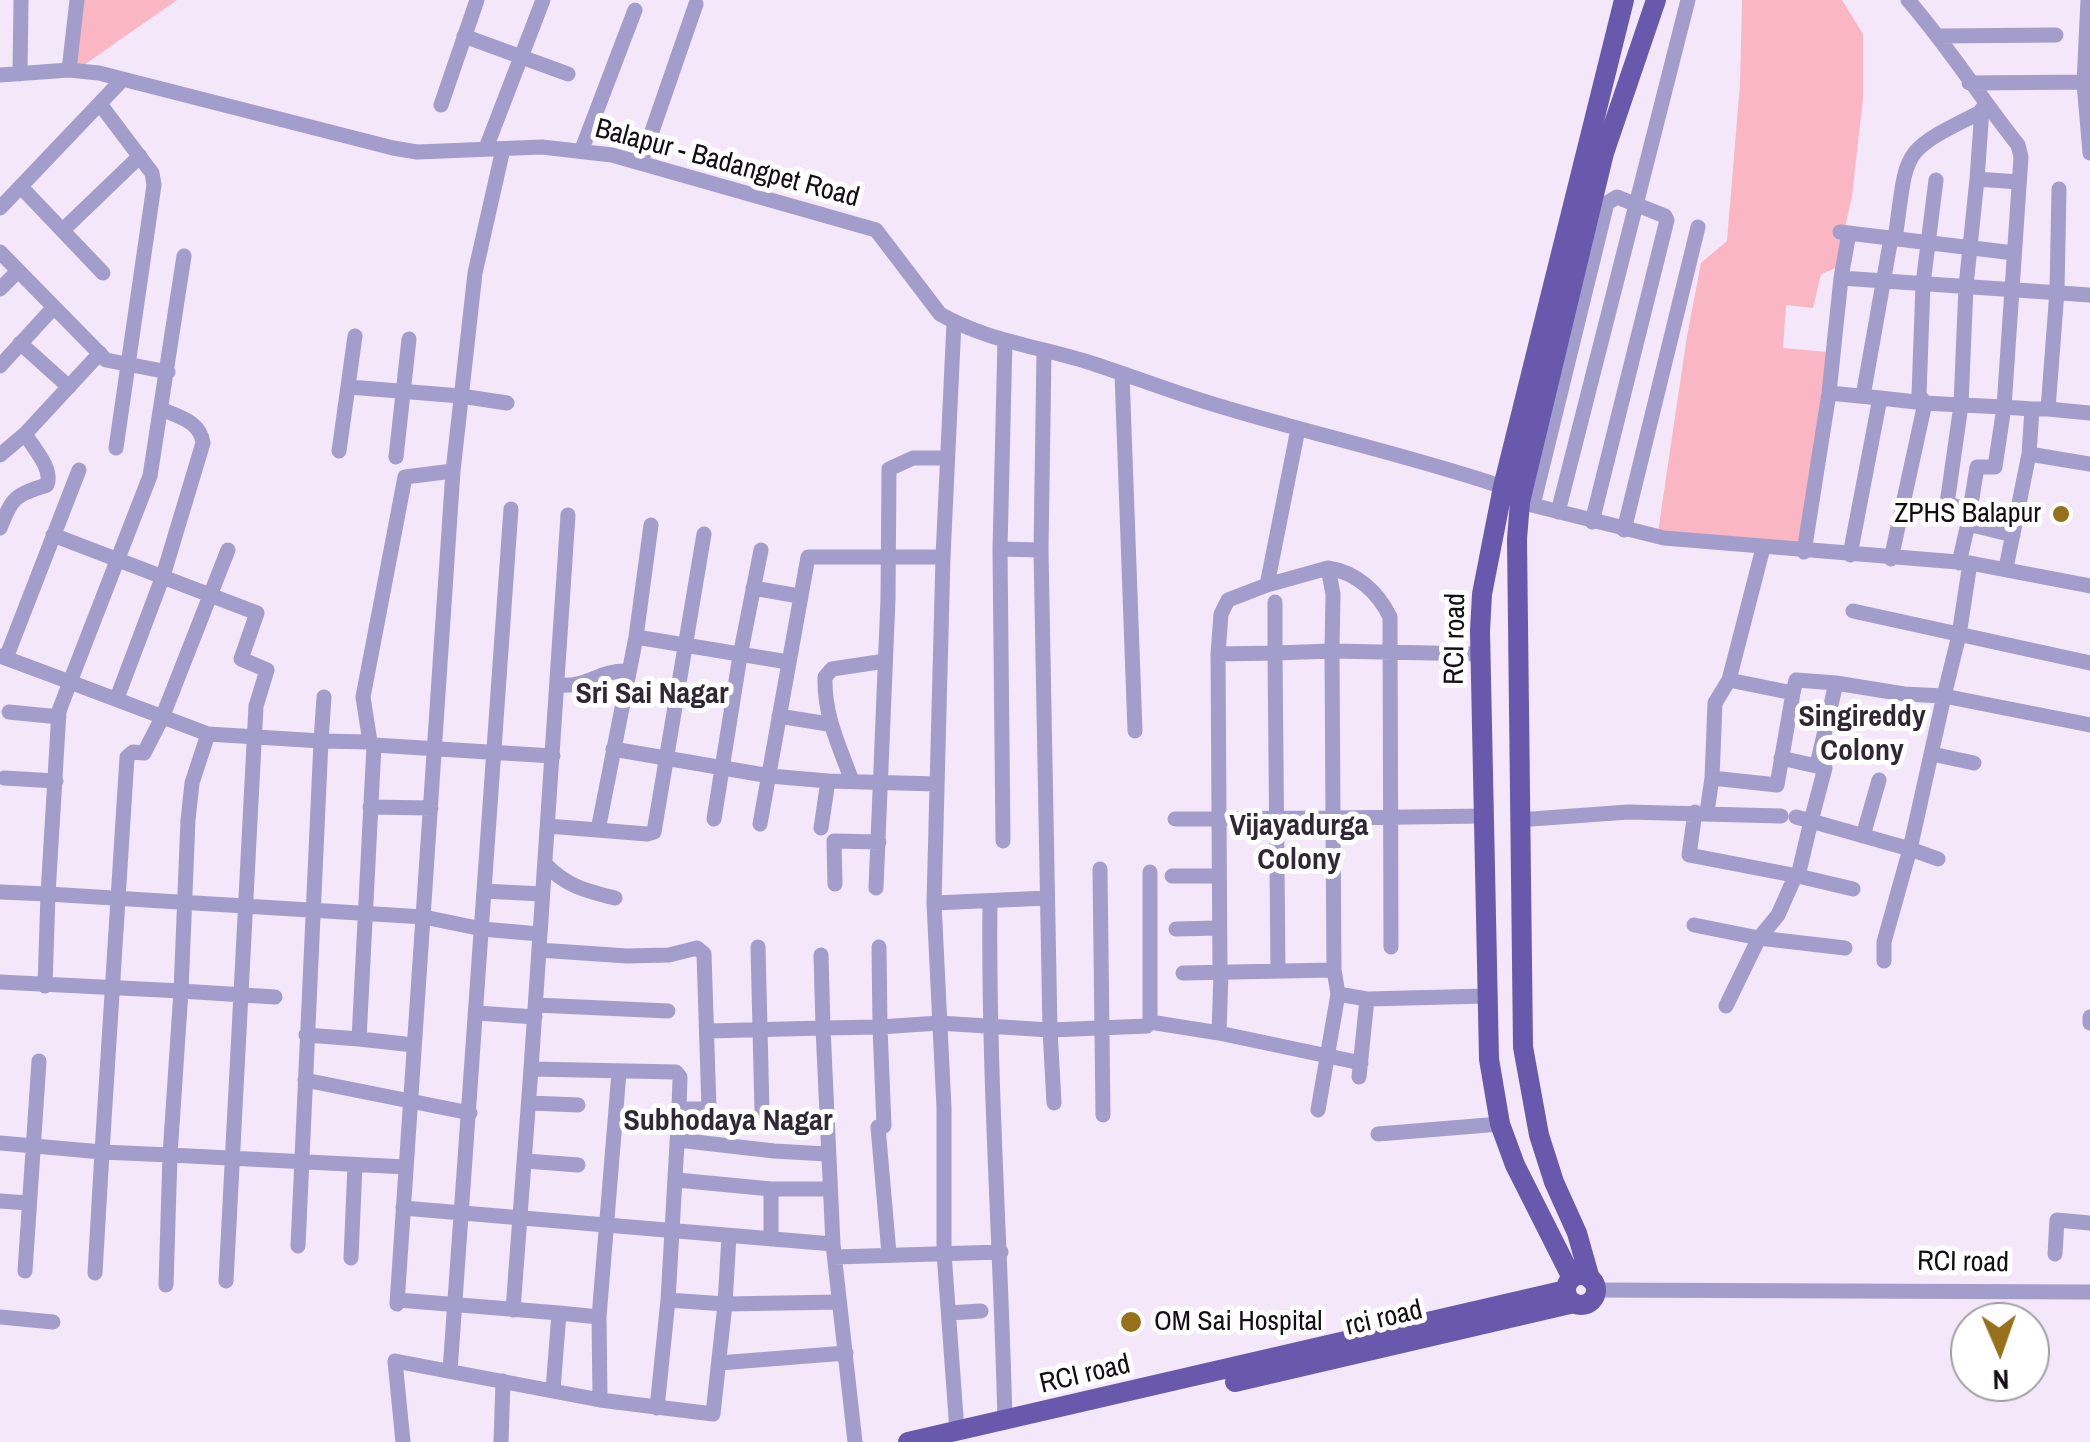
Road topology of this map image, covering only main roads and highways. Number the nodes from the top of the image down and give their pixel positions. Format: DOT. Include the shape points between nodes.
graph roads {
  1 [pos="1624,0"];
  2 [pos="1656,0"];
  3 [pos="1517,682"];
  4 [pos="1482,693"];
  5 [pos="1517,704"];
  6 [pos="1580,1288"];
  7 [pos="1048,1419"];
  8 [pos="965,1437"];
  9 [pos="908,1442"];
  1 -- 4 [label="main road, RCI road" via="1503,487 1482,594"];
  2 -- 3 [label="main road" via="1604,154 1526,504 1516,570"];
  3 -- 4 [label="main road"];
  3 -- 5 [label="main road"];
  4 -- 5 [label="main road" via="1504,694"];
  4 -- 6 [label="main road, RCI road" via="1489,1059 1500,1124 1534,1206"];
  5 -- 6 [label="main road" via="1523,1047 1554,1182 1570,1214"];
  6 -- 7 [label="main road, RCI road"];
  7 -- 8 [label="main road, rci road"];
  7 -- 8 [label="main road, RCI road" via="1005,1422"];
  8 -- 9 [label="main road, RCI road"];
}
